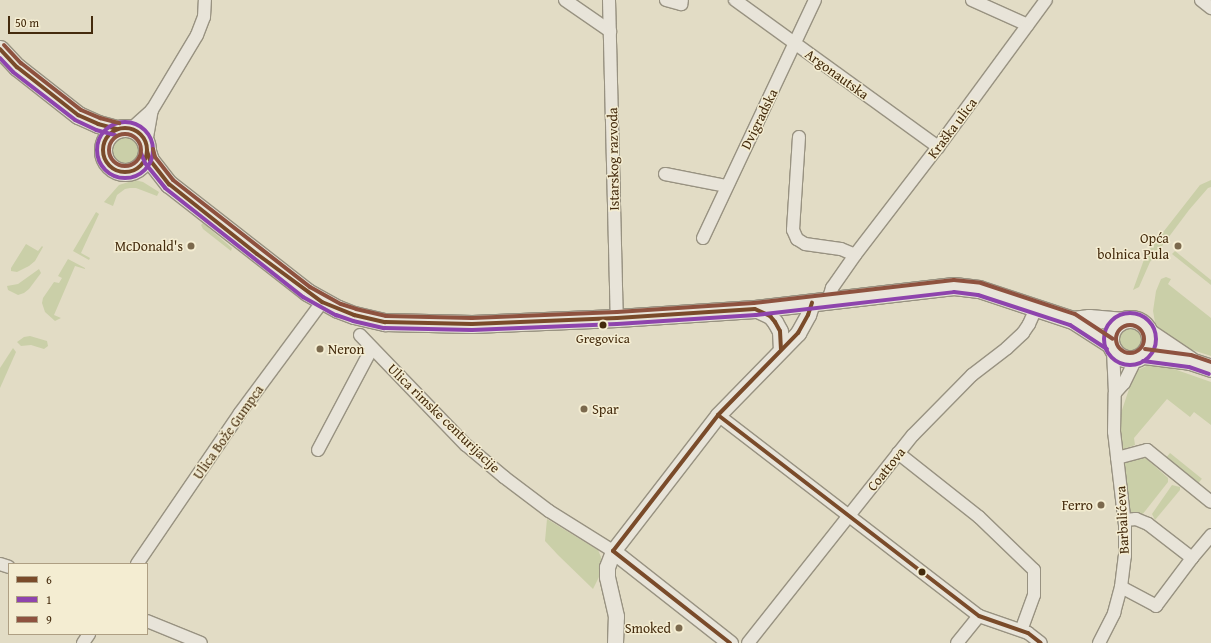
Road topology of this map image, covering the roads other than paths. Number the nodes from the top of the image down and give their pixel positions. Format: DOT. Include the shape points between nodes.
graph roads {
  1 [pos="206,0"];
  2 [pos="565,0"];
  3 [pos="609,0"];
  4 [pos="666,0"];
  5 [pos="682,0"];
  6 [pos="735,0"];
  7 [pos="815,0"];
  8 [pos="972,0"];
  9 [pos="1046,0"];
  10 [pos="1201,0"];
  11 [pos="1211,8"];
  12 [pos="1028,25"];
  13 [pos="610,31"];
  14 [pos="795,43"];
  15 [pos="0,50"];
  16 [pos="152,110"];
  17 [pos="78,115"];
  18 [pos="124,129"];
  19 [pos="799,137"];
  20 [pos="146,147"];
  21 [pos="938,147"];
  22 [pos="103,150"];
  23 [pos="131,171"];
  24 [pos="665,174"];
  25 [pos="170,184"];
  26 [pos="727,186"];
  27 [pos="703,238"];
  28 [pos="855,255"];
  29 [pos="322,302"];
  30 [pos="816,302"];
  31 [pos="1036,308"];
  32 [pos="755,309"];
  33 [pos="617,318"];
  34 [pos="1073,320"];
  35 [pos="1121,321"];
  36 [pos="1150,333"];
  37 [pos="360,335"];
  38 [pos="784,346"];
  39 [pos="1112,347"];
  40 [pos="372,348"];
  41 [pos="1139,357"];
  42 [pos="1190,361"];
  43 [pos="1211,368"];
  44 [pos="1115,393"];
  45 [pos="718,415"];
  46 [pos="318,450"];
  47 [pos="898,453"];
  48 [pos="1117,458"];
  49 [pos="1211,502"];
  50 [pos="848,516"];
  51 [pos="1125,520"];
  52 [pos="1211,535"];
  53 [pos="613,551"];
  54 [pos="1192,558"];
  55 [pos="138,563"];
  56 [pos="1121,587"];
  57 [pos="979,616"];
  58 [pos="148,621"];
  59 [pos="1021,630"];
  60 [pos="201,643"];
  61 [pos="615,643"];
  62 [pos="730,643"];
  63 [pos="748,643"];
  64 [pos="957,643"];
  65 [pos="1041,643"];
  66 [pos="1099,643"];
  1 -- 16 [label="street" via="204,17 197,35"];
  2 -- 13 [label="street"];
  3 -- 13 [label="street, Istarskog razvoda"];
  4 -- 5 [label="street" via="681,4"];
  6 -- 14 [label="street, Argonautska"];
  7 -- 14 [label="street, Dvigradska"];
  8 -- 12 [label="street"];
  9 -- 12 [label="street, Kraška ulica"];
  10 -- 11 [label="street"];
  12 -- 21 [label="street, Kraška ulica"];
  13 -- 33 [label="street, Istarskog razvoda"];
  14 -- 21 [label="street, Argonautska"];
  14 -- 26 [label="street, Dvigradska"];
  15 -- 17 [label="main road" via="17,67"];
  16 -- 18 [label="street"];
  16 -- 20 [label="street"];
  17 -- 18 [label="main road" via="98,124"];
  17 -- 22 [label="main road" via="94,133"];
  18 -- 20 [label="main road" via="142,137"];
  18 -- 22 [label="main road" via="107,138"];
  19 -- 28 [label="street" via="793,230 797,239 805,244 841,249"];
  20 -- 23 [label="main road" via="142,164"];
  20 -- 25 [label="main road" via="150,160"];
  21 -- 28 [label="street, Kraška ulica"];
  22 -- 23 [label="main road" via="104,158 112,168"];
  23 -- 25 [label="main road"];
  24 -- 26 [label="street"];
  25 -- 29 [label="main road" via="286,277"];
  26 -- 27 [label="street, Dvigradska"];
  28 -- 30 [label="street, Kraška ulica" via="832,288"];
  29 -- 33 [label="main road" via="354,315 385,322 472,324"];
  29 -- 55 [label="street, Ulica Bože Gumpca" via="240,413"];
  30 -- 31 [label="main road" via="954,286 979,289"];
  30 -- 32 [label="main road"];
  30 -- 38 [label="street" via="792,322"];
  31 -- 34 [label="main road"];
  31 -- 47 [label="street, Coattova" via="1023,333 972,375"];
  32 -- 33 [label="main road"];
  32 -- 38 [label="street" via="770,316 775,322"];
  34 -- 35 [label="main road" via="1089,318"];
  34 -- 39 [label="main road"];
  35 -- 36 [label="main road" via="1138,320"];
  35 -- 39 [label="main road" via="1112,331"];
  36 -- 41 [label="main road" via="1150,345"];
  36 -- 42 [label="main road"];
  37 -- 40 [label="street, Ulica rimske centurijacije"];
  38 -- 45 [label="street"];
  39 -- 41 [label="main road" via="1123,358"];
  39 -- 44 [label="street, Barbalićeva"];
  40 -- 46 [label="street"];
  40 -- 53 [label="street, Ulica rimske centurijacije" via="466,445 549,511"];
  41 -- 42 [label="main road"];
  41 -- 44 [label="street"];
  42 -- 43 [label="main road"];
  44 -- 48 [label="street, Barbalićeva" via="1114,432"];
  45 -- 50 [label="street"];
  45 -- 53 [label="street"];
  47 -- 50 [label="street, Coattova"];
  47 -- 59 [label="street" via="979,517 1034,570 1034,595"];
  48 -- 49 [label="street" via="1147,450"];
  48 -- 51 [label="street, Barbalićeva"];
  50 -- 57 [label="street"];
  50 -- 63 [label="street, Coattova"];
  51 -- 54 [label="street" via="1136,519 1148,524"];
  51 -- 56 [label="street, Barbalićeva" via="1125,556"];
  52 -- 54 [label="street"];
  53 -- 61 [label="street" via="607,567 607,577 616,616"];
  53 -- 62 [label="street, Ulica rimske centurijacije"];
  54 -- 56 [label="street" via="1156,606"];
  56 -- 66 [label="street, Barbalićeva" via="1114,613"];
  57 -- 59 [label="street"];
  57 -- 64 [label="street"];
  58 -- 60 [label="street"];
  59 -- 65 [label="street"];
}
